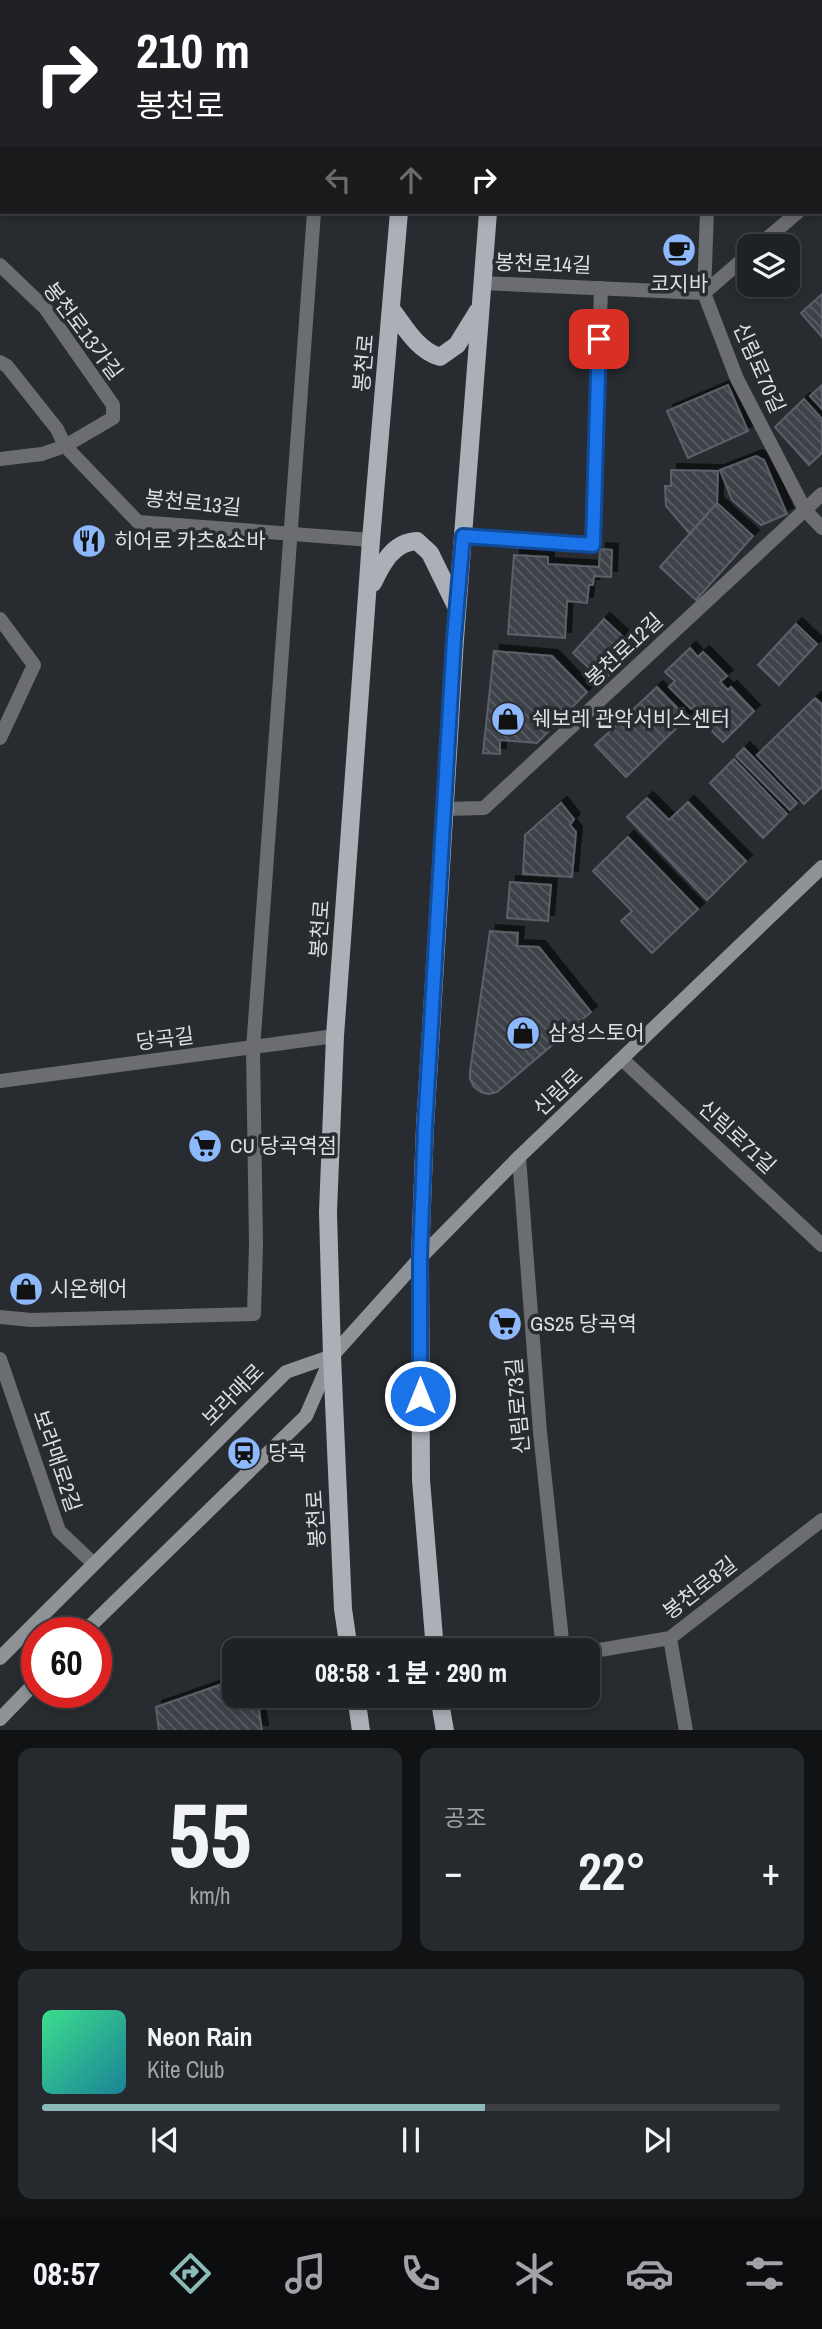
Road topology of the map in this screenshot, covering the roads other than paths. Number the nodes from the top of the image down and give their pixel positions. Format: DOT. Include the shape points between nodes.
graph roads {
  1 [pos="314,214"];
  2 [pos="399,214"];
  3 [pos="488,214"];
  4 [pos="707,214"];
  5 [pos="796,214"];
  6 [pos="772,234"];
  7 [pos="737,264"];
  8 [pos="0,265"];
  9 [pos="483,283"];
  10 [pos="601,288"];
  11 [pos="704,293"];
  12 [pos="481,306"];
  13 [pos="392,310"];
  14 [pos="0,362"];
  15 [pos="65,446"];
  16 [pos="0,459"];
  17 [pos="822,494"];
  18 [pos="805,510"];
  19 [pos="822,528"];
  20 [pos="291,533"];
  21 [pos="463,536"];
  22 [pos="371,540"];
  23 [pos="367,595"];
  24 [pos="457,607"];
  25 [pos="0,619"];
  26 [pos="0,738"];
  27 [pos="444,809"];
  28 [pos="822,867"];
  29 [pos="335,1036"];
  30 [pos="253,1049"];
  31 [pos="622,1060"];
  32 [pos="0,1081"];
  33 [pos="519,1157"];
  34 [pos="822,1245"];
  35 [pos="420,1258"];
  36 [pos="0,1317"];
  37 [pos="331,1356"];
  38 [pos="0,1359"];
  39 [pos="4,1383"];
  40 [pos="822,1520"];
  41 [pos="94,1564"];
  42 [pos="99,1617"];
  43 [pos="347,1638"];
  44 [pos="434,1638"];
  45 [pos="562,1638"];
  46 [pos="670,1638"];
  47 [pos="600,1650"];
  48 [pos="0,1658"];
  49 [pos="21,1697"];
  50 [pos="358,1708"];
  51 [pos="441,1708"];
  52 [pos="0,1719"];
  53 [pos="361,1730"];
  54 [pos="445,1730"];
  55 [pos="685,1730"];
  1 -- 20 [label="street"];
  2 -- 13 [label="main road, 봉천로"];
  3 -- 9 [label="main road"];
  4 -- 11 [label="street, 신림로70길"];
  5 -- 6 [label="street"];
  7 -- 11 [label="street"];
  8 -- 15 [label="street, 봉천로13가길" via="44,308 113,405 113,418"];
  9 -- 10 [label="street, 봉천로14길"];
  9 -- 12 [label="main road"];
  10 -- 11 [label="street, 봉천로14길"];
  10 -- 21 [label="street, 봉천로14길" via="593,545"];
  11 -- 18 [label="street, 신림로70길" via="737,379"];
  12 -- 13 [label="main road" via="457,345 440,357 420,346"];
  12 -- 21 [label="main road"];
  13 -- 22 [label="main road, 봉천로"];
  14 -- 15 [label="street, 봉천로13길" via="57,429"];
  15 -- 16 [label="street"];
  15 -- 20 [label="street, 봉천로13길" via="138,522"];
  17 -- 18 [label="street, 봉천로12길"];
  18 -- 19 [label="street, 신림로70길"];
  18 -- 27 [label="street, 봉천로12길" via="484,808"];
  20 -- 22 [label="street, 봉천로13길"];
  20 -- 30 [label="street"];
  21 -- 24 [label="main road"];
  22 -- 23 [label="main road, 봉천로"];
  23 -- 24 [label="main road" via="382,563 399,545 417,541 430,554"];
  23 -- 29 [label="main road, 봉천로"];
  24 -- 27 [label="main road"];
  25 -- 26 [label="street" via="34,665"];
  27 -- 35 [label="main road"];
  28 -- 31 [label="main road, 신림로"];
  29 -- 30 [label="street, 당곡길"];
  29 -- 37 [label="main road, 봉천로" via="328,1212"];
  30 -- 32 [label="street, 당곡길"];
  30 -- 36 [label="street" via="254,1314"];
  31 -- 33 [label="main road, 신림로"];
  31 -- 34 [label="street, 신림로71길"];
  33 -- 35 [label="main road, 신림로"];
  33 -- 45 [label="street, 신림로73길"];
  35 -- 37 [label="main road, 신림로"];
  35 -- 44 [label="main road" via="421,1480"];
  37 -- 41 [label="main road, 보라매로" via="286,1373"];
  37 -- 42 [label="main road" via="306,1416"];
  37 -- 43 [label="main road, 봉천로"];
  38 -- 39 [label="street, 보라매로2길"];
  39 -- 41 [label="street, 보라매로2길" via="60,1531"];
  40 -- 46 [label="street, 봉천로8길"];
  41 -- 48 [label="main road, 보라매로"];
  46 -- 47 [label="street, 봉천로8길"];
  46 -- 55 [label="street"];
  49 -- 52 [label="main road"];
  50 -- 53 [label="main road"];
  51 -- 54 [label="main road"];
}
